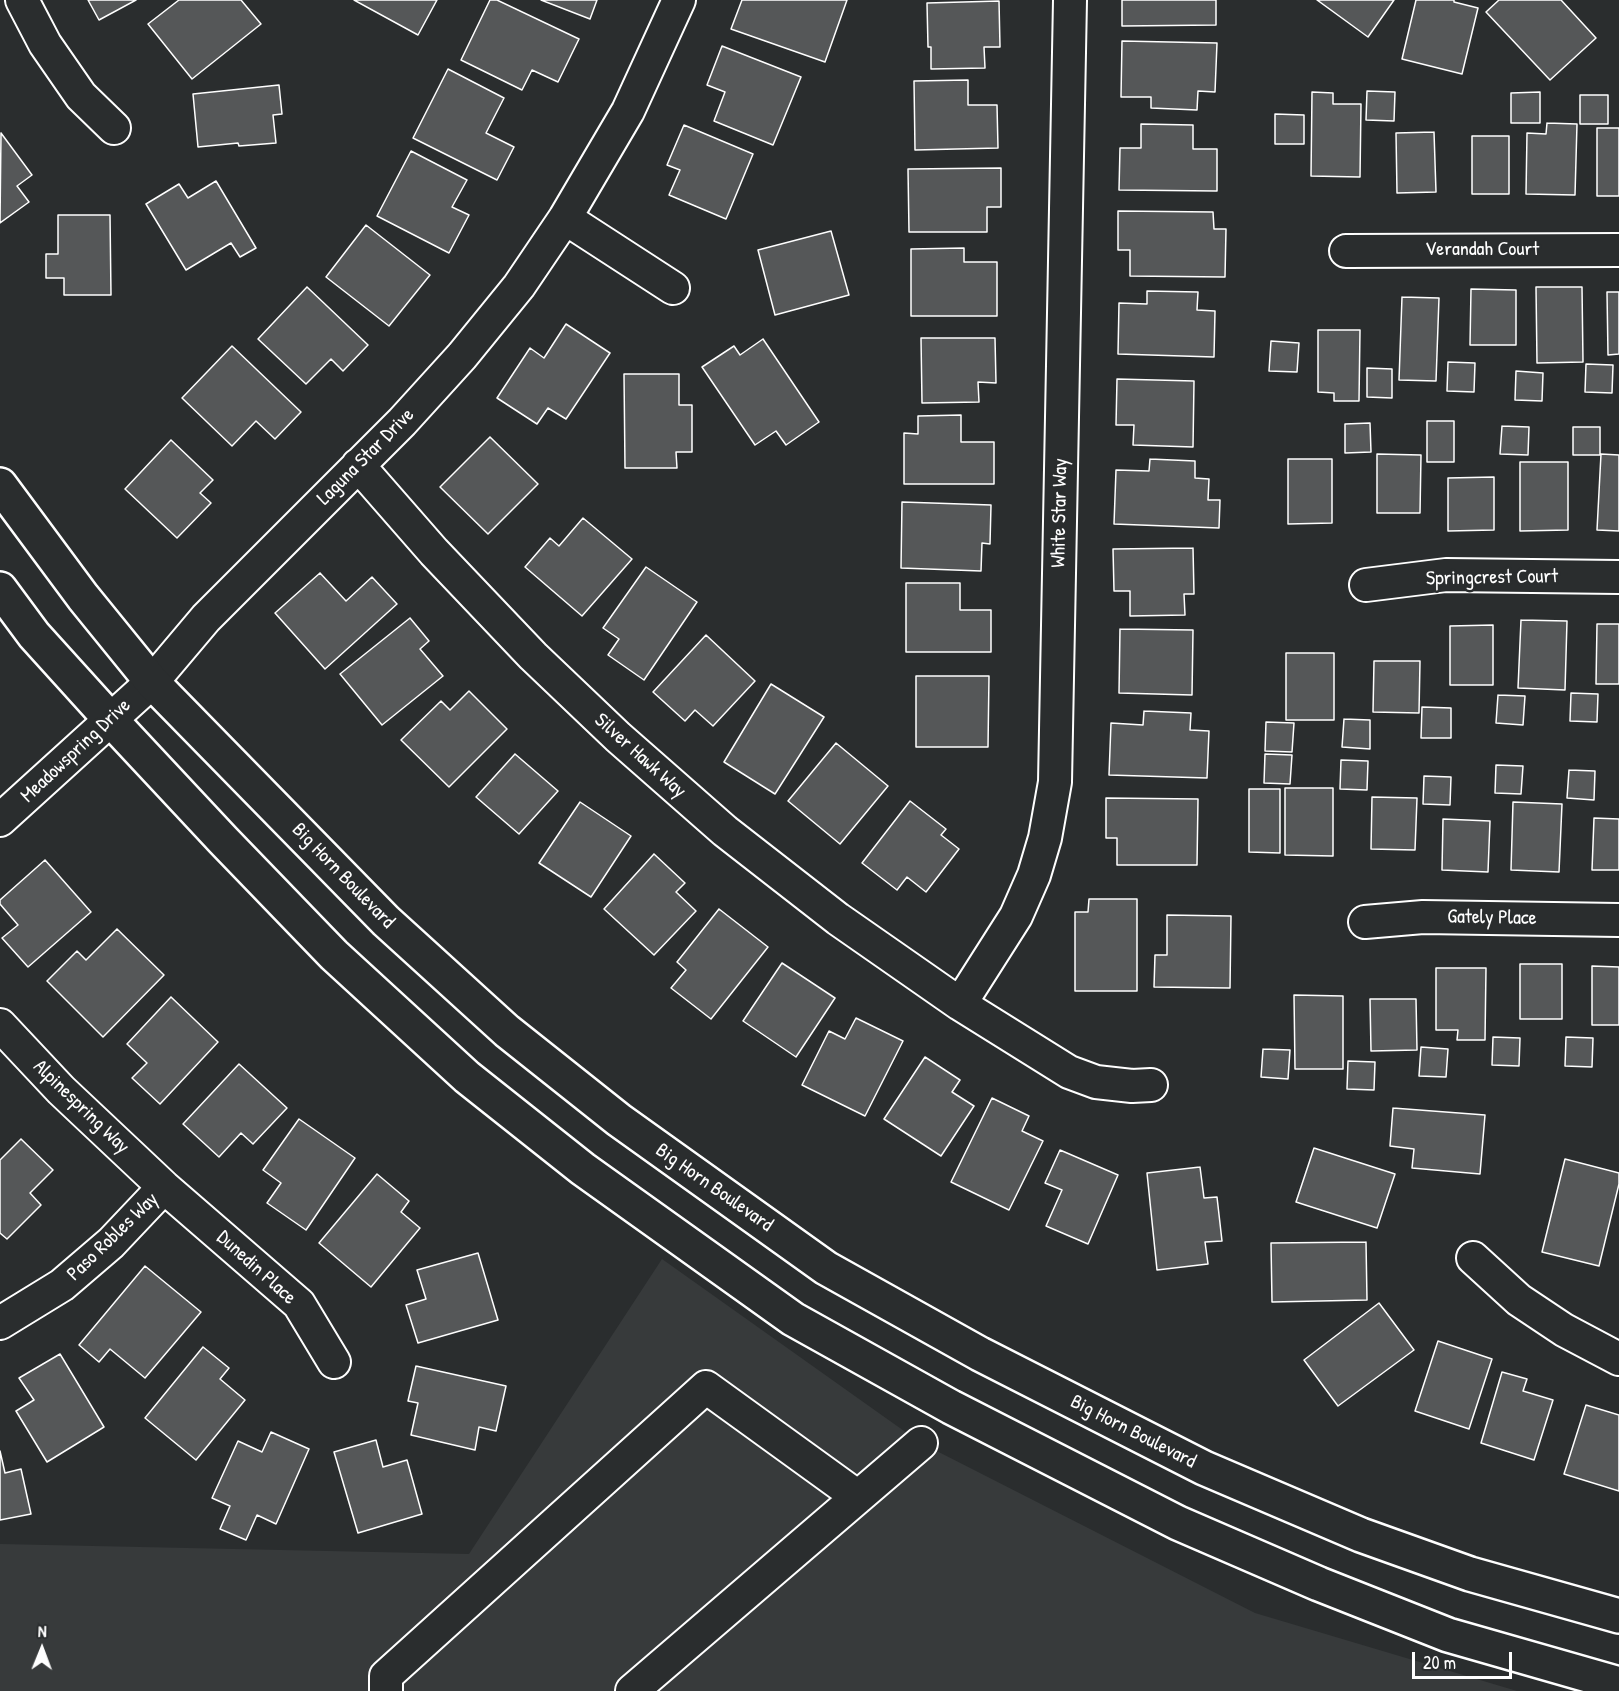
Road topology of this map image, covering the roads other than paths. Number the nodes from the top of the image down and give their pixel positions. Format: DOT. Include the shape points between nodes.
graph roads {
  1 [pos="22,0"];
  2 [pos="679,0"];
  3 [pos="1070,0"];
  4 [pos="114,128"];
  5 [pos="565,218"];
  6 [pos="1619,250"];
  7 [pos="1346,251"];
  8 [pos="673,288"];
  9 [pos="358,465"];
  10 [pos="0,485"];
  11 [pos="1619,577"];
  12 [pos="1366,585"];
  13 [pos="0,589"];
  14 [pos="152,682"];
  15 [pos="110,719"];
  16 [pos="0,820"];
  17 [pos="1619,920"];
  18 [pos="1365,922"];
  19 [pos="960,1004"];
  20 [pos="0,1025"];
  21 [pos="1151,1085"];
  22 [pos="164,1187"];
  23 [pos="1473,1258"];
  24 [pos="0,1323"];
  25 [pos="1619,1359"];
  26 [pos="334,1362"];
  27 [pos="921,1443"];
  28 [pos="858,1497"];
  29 [pos="1619,1616"];
  30 [pos="1619,1684"];
  31 [pos="386,1691"];
  32 [pos="632,1691"];
  1 -- 4 [label="street" via="45,44 81,96"];
  2 -- 5 [label="street, Laguna Star Drive" via="628,111"];
  3 -- 19 [label="street, White Star Way" via="1055,782 1045,838 1016,916"];
  5 -- 8 [label="street"];
  5 -- 9 [label="street, Laguna Star Drive" via="519,286 462,356"];
  6 -- 7 [label="street, Verandah Court"];
  9 -- 14 [label="street, Laguna Star Drive" via="206,618"];
  9 -- 19 [label="street, Silver Hawk Way" via="533,656 618,737 735,838 838,919"];
  10 -- 14 [label="main road, Big Horn Boulevard"];
  11 -- 12 [label="street, Springcrest Court" via="1446,576"];
  13 -- 15 [label="main road" via="34,635"];
  14 -- 15 [label="street, Meadowspring Drive"];
  14 -- 29 [label="main road, Big Horn Boulevard" via="386,921 507,1030 619,1120 826,1268 980,1354 1204,1468 1383,1543 1470,1574"];
  15 -- 16 [label="street, Meadowspring Drive"];
  15 -- 30 [label="main road" via="334,955 467,1077 583,1169 793,1319 951,1407 1178,1523 1448,1635"];
  17 -- 18 [label="street, Gately Place" via="1423,917"];
  19 -- 21 [label="street, Silver Hawk Way" via="1069,1072 1096,1082"];
  20 -- 22 [label="street, Alpinespring Way" via="61,1090"];
  22 -- 24 [label="street, Paso Robles Way" via="111,1244 62,1285"];
  22 -- 26 [label="street, Dunedin Place" via="298,1304"];
  23 -- 25 [label="street" via="1519,1300"];
  27 -- 28 [label="street"];
  28 -- 31 [label="street" via="706,1387 386,1676"];
  28 -- 32 [label="street"];
}
